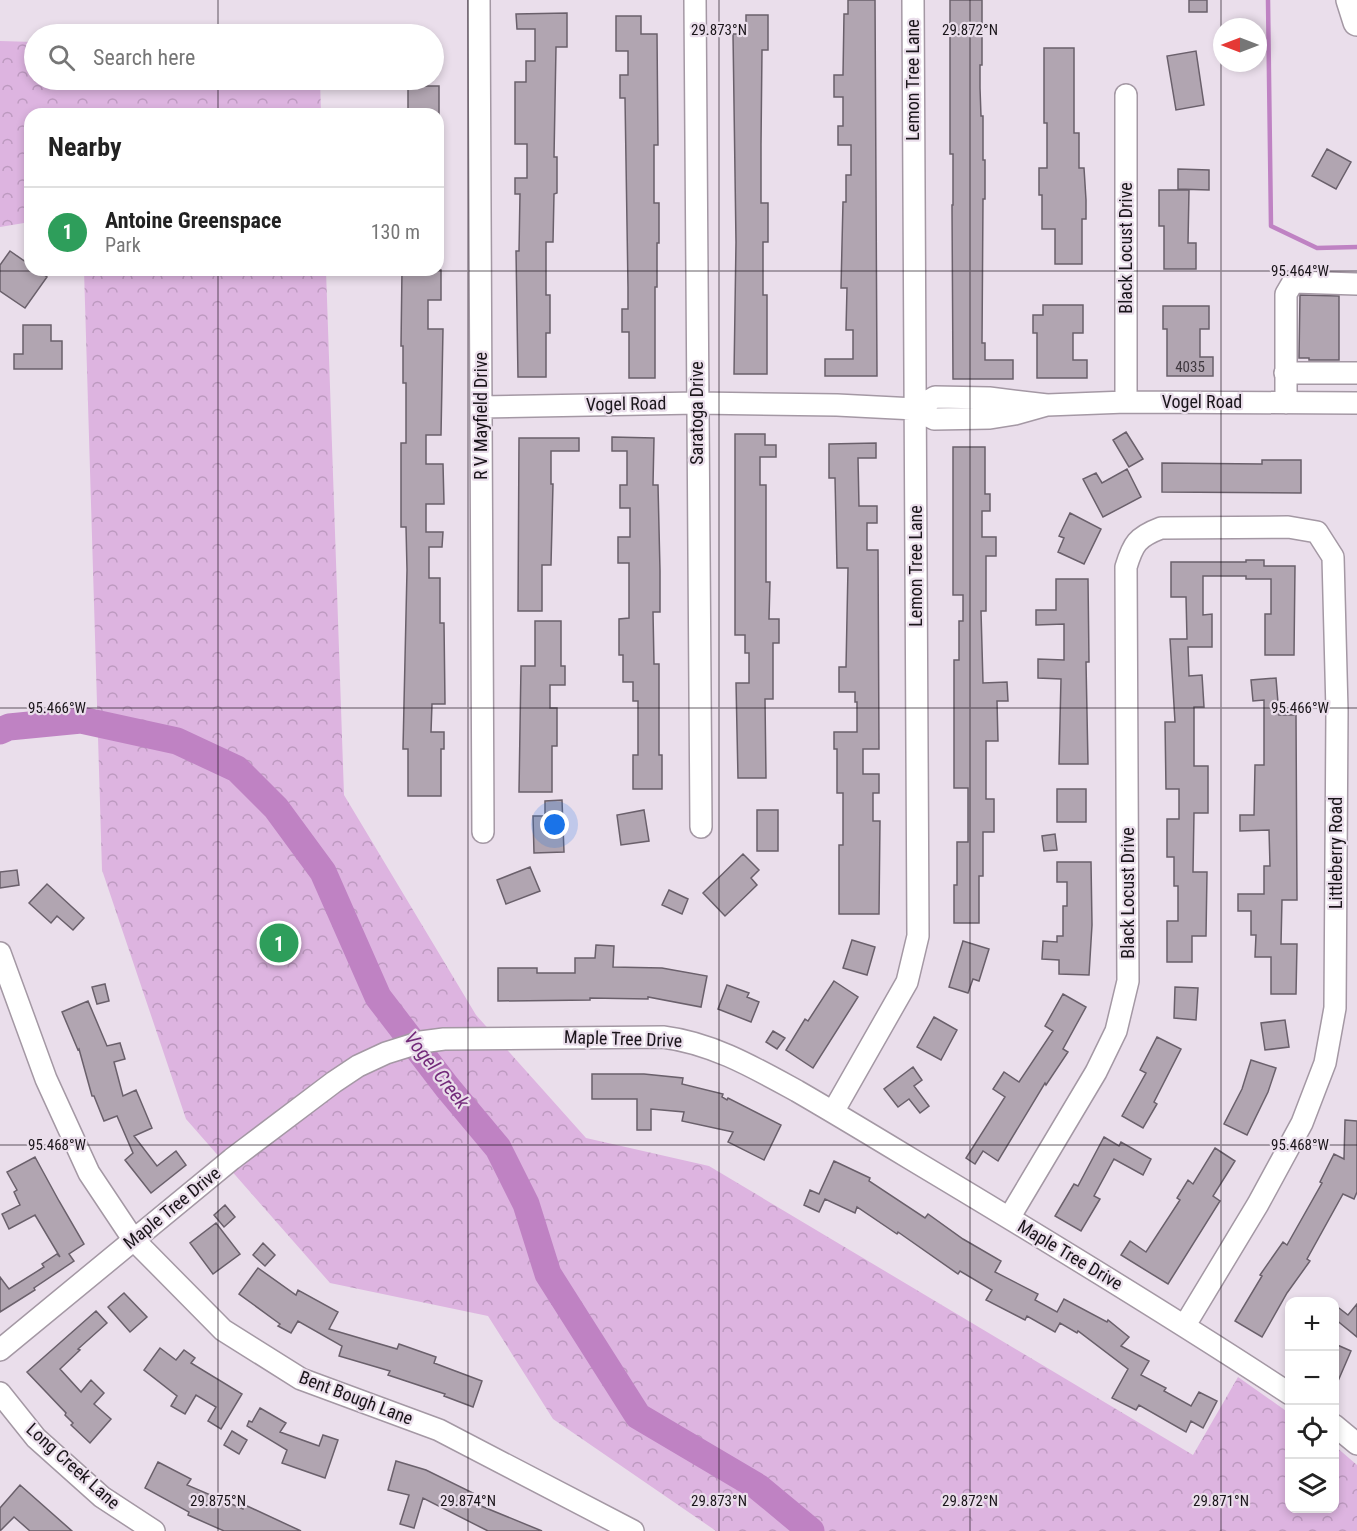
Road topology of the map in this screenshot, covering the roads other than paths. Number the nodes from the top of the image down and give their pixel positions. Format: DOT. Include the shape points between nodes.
graph roads {
  1 [pos="479,0"];
  2 [pos="696,0"];
  3 [pos="913,0"];
  4 [pos="1350,0"];
  5 [pos="1357,22"];
  6 [pos="1126,95"];
  7 [pos="1357,284"];
  8 [pos="1285,373"];
  9 [pos="1357,374"];
  10 [pos="1126,402"];
  11 [pos="697,403"];
  12 [pos="1286,403"];
  13 [pos="1357,403"];
  14 [pos="481,407"];
  15 [pos="915,409"];
  16 [pos="1138,542"];
  17 [pos="1347,710"];
  18 [pos="700,827"];
  19 [pos="483,832"];
  20 [pos="0,953"];
  21 [pos="833,1112"];
  22 [pos="1008,1218"];
  23 [pos="133,1239"];
  24 [pos="1185,1325"];
  25 [pos="0,1350"];
  26 [pos="1285,1391"];
  27 [pos="0,1393"];
  28 [pos="1339,1428"];
  29 [pos="1356,1442"];
  30 [pos="154,1531"];
  31 [pos="633,1531"];
  1 -- 14 [label="street, R V Mayfield Drive"];
  2 -- 11 [label="street, Saratoga Drive"];
  3 -- 15 [label="street, Lemon Tree Lane"];
  4 -- 5 [label="main road"];
  6 -- 10 [label="street, Black Locust Drive"];
  7 -- 8 [label="street" via="1293,282 1286,294"];
  8 -- 9 [label="street"];
  8 -- 12 [label="street"];
  10 -- 12 [label="street, Vogel Road"];
  10 -- 15 [label="street, Vogel Road" via="1047,405 990,418 934,419"];
  11 -- 14 [label="street, Vogel Road"];
  11 -- 15 [label="street, Vogel Road"];
  11 -- 18 [label="street, Saratoga Drive"];
  12 -- 13 [label="street, Vogel Road"];
  14 -- 19 [label="street, R V Mayfield Drive"];
  15 -- 21 [label="street, Lemon Tree Lane" via="918,936 907,982"];
  16 -- 17 [label="street, Littleberry Road" via="1161,528 1288,527 1317,532 1333,557"];
  16 -- 22 [label="street, Black Locust Drive" via="1132,547 1126,567 1128,981 1116,1031 1101,1062"];
  17 -- 24 [label="street, Littleberry Road" via="1335,1008 1325,1063 1302,1124"];
  20 -- 23 [label="street, Bent Bough Lane" via="46,1079 89,1173"];
  21 -- 22 [label="street, Maple Tree Drive"];
  21 -- 23 [label="street, Maple Tree Drive" via="761,1071 688,1040 471,1037 421,1042 386,1053 334,1082"];
  22 -- 24 [label="street, Maple Tree Drive"];
  23 -- 25 [label="street, Maple Tree Drive"];
  23 -- 31 [label="street, Bent Bough Lane" via="223,1330 301,1379 439,1430"];
  24 -- 26 [label="street, Maple Tree Drive"];
  27 -- 30 [label="street, Long Creek Lane" via="36,1438 102,1497"];
  28 -- 29 [label="street"];
}
